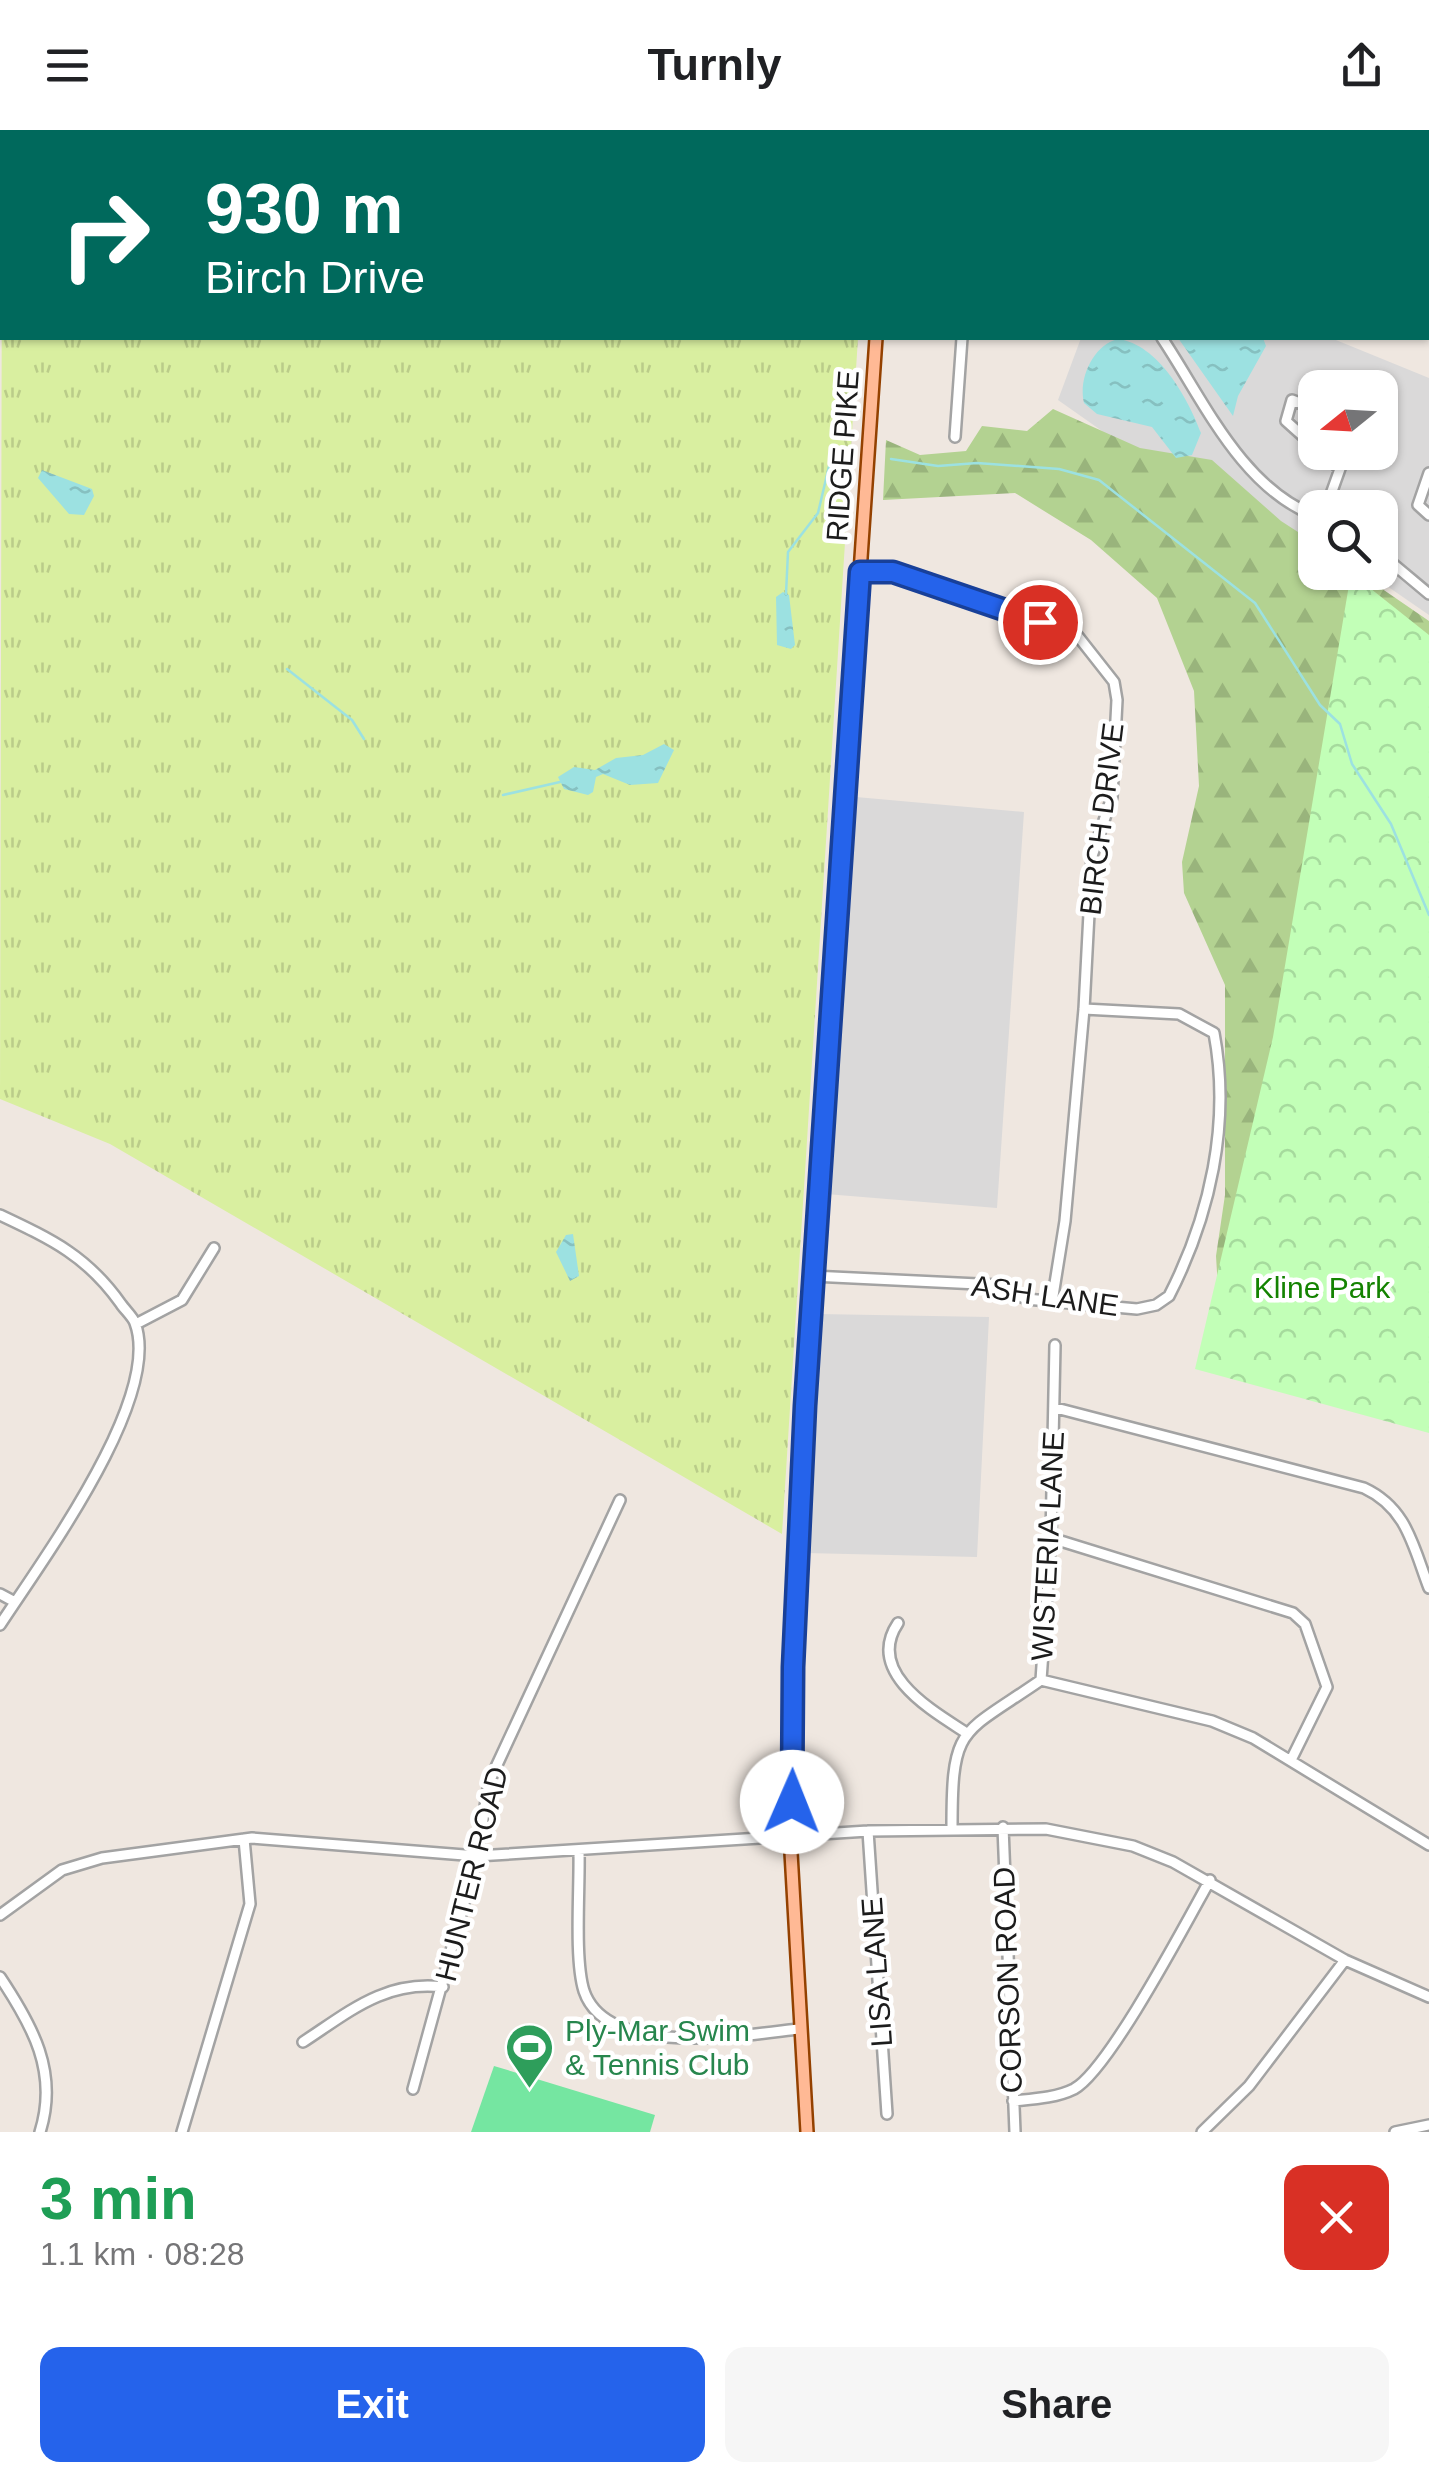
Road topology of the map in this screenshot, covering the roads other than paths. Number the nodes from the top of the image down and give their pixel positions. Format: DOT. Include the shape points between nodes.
graph roads {
  1 [pos="876,340"];
  2 [pos="962,340"];
  3 [pos="1163,340"];
  4 [pos="1298,402"];
  5 [pos="1298,431"];
  6 [pos="955,437"];
  7 [pos="1429,473"];
  8 [pos="1298,508"];
  9 [pos="1429,514"];
  10 [pos="1398,568"];
  11 [pos="860,572"];
  12 [pos="1429,594"];
  13 [pos="1084,1009"];
  14 [pos="0,1215"];
  15 [pos="214,1248"];
  16 [pos="812,1276"];
  17 [pos="1052,1302"];
  18 [pos="136,1324"];
  19 [pos="1055,1345"];
  20 [pos="1056,1408"];
  21 [pos="620,1500"];
  22 [pos="1051,1538"];
  23 [pos="1429,1588"];
  24 [pos="0,1594"];
  25 [pos="15,1602"];
  26 [pos="898,1622"];
  27 [pos="0,1624"];
  28 [pos="1041,1680"];
  29 [pos="965,1732"];
  30 [pos="1292,1758"];
  31 [pos="952,1828"];
  32 [pos="1002,1828"];
  33 [pos="868,1830"];
  34 [pos="790,1835"];
  35 [pos="244,1839"];
  36 [pos="1429,1845"];
  37 [pos="579,1851"];
  38 [pos="477,1856"];
  39 [pos="1210,1880"];
  40 [pos="0,1915"];
  41 [pos="1345,1960"];
  42 [pos="0,1976"];
  43 [pos="443,1987"];
  44 [pos="1429,1998"];
  45 [pos="799,2029"];
  46 [pos="304,2042"];
  47 [pos="414,2090"];
  48 [pos="1013,2101"];
  49 [pos="887,2114"];
  50 [pos="1429,2124"];
  51 [pos="40,2132"];
  52 [pos="182,2132"];
  53 [pos="807,2132"];
  54 [pos="1014,2132"];
  55 [pos="1202,2132"];
  56 [pos="1395,2132"];
  1 -- 11 [label="main road, RIDGE PIKE"];
  2 -- 6 [label="street"];
  3 -- 8 [label="street" via="1256,480"];
  4 -- 5 [label="street" via="1292,400 1286,420"];
  7 -- 9 [label="street" via="1418,506"];
  10 -- 12 [label="street"];
  11 -- 13 [label="street, BIRCH DRIVE" via="893,572 1077,635 1114,682 1112,797 1092,856"];
  11 -- 16 [label="main road, RIDGE PIKE"];
  13 -- 17 [label="street, BIRCH DRIVE"];
  13 -- 17 [label="street, ASH LANE" via="1178,1014 1214,1033 1220,1062 1216,1159 1208,1204 1170,1296 1137,1309"];
  14 -- 18 [label="street" via="86,1260"];
  15 -- 18 [label="street" via="182,1300"];
  16 -- 17 [label="street, ASH LANE" via="998,1285 1026,1300"];
  16 -- 34 [label="main road, RIDGE PIKE"];
  18 -- 25 [label="street" via="136,1386 128,1409 82,1500"];
  19 -- 20 [label="street, WISTERIA LANE"];
  20 -- 22 [label="street, WISTERIA LANE"];
  20 -- 23 [label="street" via="1385,1498 1404,1518"];
  21 -- 38 [label="street, HUNTER ROAD" via="489,1782"];
  22 -- 28 [label="street, WISTERIA LANE"];
  22 -- 30 [label="street" via="1293,1613 1306,1624 1327,1687"];
  24 -- 25 [label="street"];
  25 -- 27 [label="street"];
  26 -- 29 [label="street" via="890,1634 891,1657 906,1690"];
  28 -- 29 [label="street"];
  28 -- 30 [label="street, WISTERIA LANE" via="1212,1721"];
  29 -- 31 [label="street" via="955,1751"];
  30 -- 36 [label="street, WISTERIA LANE"];
  31 -- 32 [label="street"];
  31 -- 33 [label="street"];
  32 -- 39 [label="street" via="1046,1828 1118,1842"];
  32 -- 48 [label="street, CORSON ROAD"];
  33 -- 34 [label="street"];
  33 -- 49 [label="street, LISA LANE"];
  34 -- 37 [label="street"];
  34 -- 45 [label="main road, RIDGE PIKE"];
  35 -- 38 [label="street"];
  35 -- 40 [label="street" via="102,1858 62,1870"];
  35 -- 52 [label="street" via="250,1904"];
  37 -- 38 [label="street"];
  37 -- 45 [label="street" via="580,1970 585,1994 606,2020 638,2035"];
  38 -- 43 [label="street, HUNTER ROAD"];
  39 -- 41 [label="street"];
  39 -- 48 [label="street" via="1095,2072 1075,2089"];
  41 -- 44 [label="street"];
  41 -- 55 [label="street" via="1249,2086"];
  42 -- 51 [label="street" via="44,2058"];
  43 -- 46 [label="street" via="377,1993"];
  43 -- 47 [label="street, HUNTER ROAD"];
  45 -- 53 [label="main road, RIDGE PIKE"];
  48 -- 54 [label="street, CORSON ROAD"];
  50 -- 56 [label="street"];
}
